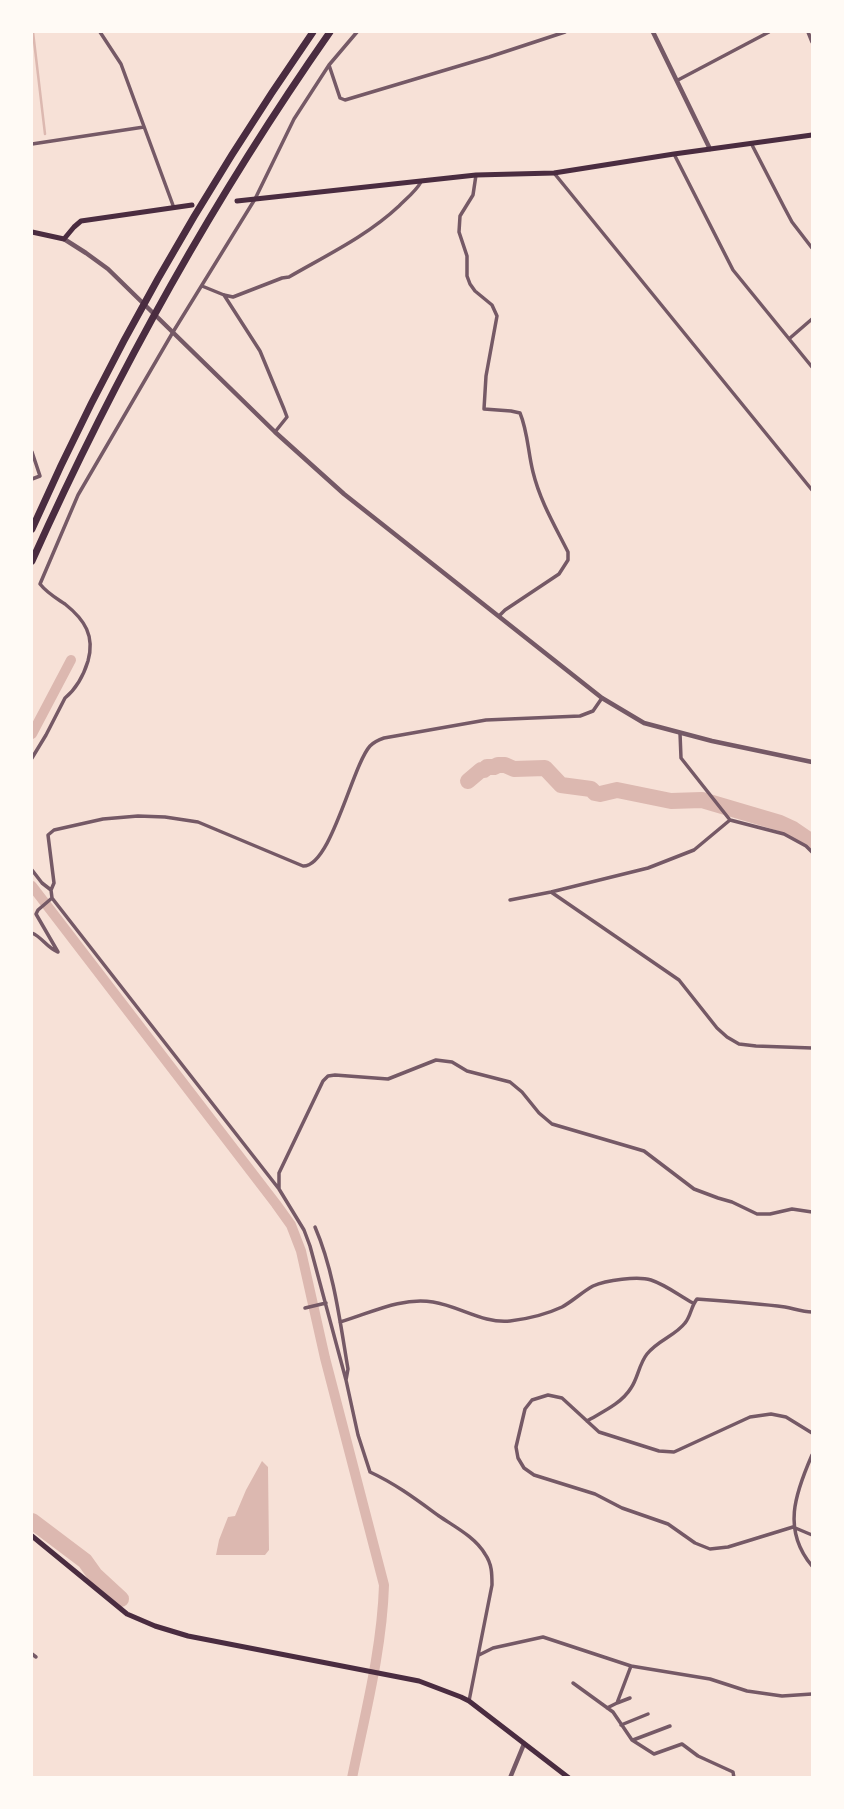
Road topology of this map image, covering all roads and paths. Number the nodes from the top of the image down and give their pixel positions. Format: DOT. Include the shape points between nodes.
graph roads {
  1 [pos="100,32"];
  2 [pos="313,32"];
  3 [pos="330,32"];
  4 [pos="357,32"];
  5 [pos="565,32"];
  6 [pos="653,32"];
  7 [pos="769,32"];
  8 [pos="808,32"];
  9 [pos="813,42"];
  10 [pos="329,65"];
  11 [pos="678,80"];
  12 [pos="144,127"];
  13 [pos="813,135"];
  14 [pos="751,143"];
  15 [pos="32,144"];
  16 [pos="710,149"];
  17 [pos="674,154"];
  18 [pos="554,173"];
  19 [pos="476,175"];
  20 [pos="422,181"];
  21 [pos="255,199"];
  22 [pos="237,201"];
  23 [pos="192,205"];
  24 [pos="174,208"];
  25 [pos="32,232"];
  26 [pos="64,239"];
  27 [pos="812,248"];
  28 [pos="202,286"];
  29 [pos="225,295"];
  30 [pos="813,319"];
  31 [pos="173,332"];
  32 [pos="790,338"];
  33 [pos="813,367"];
  34 [pos="275,432"];
  35 [pos="32,452"];
  36 [pos="32,479"];
  37 [pos="813,490"];
  38 [pos="32,529"];
  39 [pos="32,561"];
  40 [pos="499,616"];
  41 [pos="602,698"];
  42 [pos="680,733"];
  43 [pos="32,758"];
  44 [pos="813,762"];
  45 [pos="730,820"];
  46 [pos="813,852"];
  47 [pos="32,870"];
  48 [pos="51,890"];
  49 [pos="551,892"];
  50 [pos="52,898"];
  51 [pos="510,900"];
  52 [pos="32,933"];
  53 [pos="813,1048"];
  54 [pos="279,1189"];
  55 [pos="813,1212"];
  56 [pos="315,1227"];
  57 [pos="326,1303"];
  58 [pos="693,1303"];
  59 [pos="305,1308"];
  60 [pos="813,1312"];
  61 [pos="340,1322"];
  62 [pos="346,1380"];
  63 [pos="587,1421"];
  64 [pos="813,1433"];
  65 [pos="813,1455"];
  66 [pos="793,1528"];
  67 [pos="813,1535"];
  68 [pos="34,1538"];
  69 [pos="32,1547"];
  70 [pos="813,1566"];
  71 [pos="477,1655"];
  72 [pos="631,1667"];
  73 [pos="573,1683"];
  74 [pos="813,1694"];
  75 [pos="630,1698"];
  76 [pos="469,1702"];
  77 [pos="617,1703"];
  78 [pos="607,1708"];
  79 [pos="648,1714"];
  80 [pos="621,1725"];
  81 [pos="670,1726"];
  82 [pos="632,1740"];
  83 [pos="524,1744"];
  84 [pos="510,1777"];
  85 [pos="569,1777"];
  86 [pos="734,1777"];
  1 -- 12 [label="street" via="121,64"];
  2 -- 38 [label="highway" via="243,137 151,293"];
  3 -- 39 [label="highway" via="261,134 161,301 84,448"];
  4 -- 10 [label="street"];
  5 -- 10 [label="street" via="345,100 340,98"];
  6 -- 11 [label="street"];
  7 -- 11 [label="street"];
  8 -- 9 [label="street"];
  10 -- 21 [label="street" via="294,119"];
  11 -- 16 [label="street"];
  12 -- 15 [label="street"];
  12 -- 24 [label="street"];
  13 -- 14 [label="main road"];
  14 -- 16 [label="main road"];
  14 -- 27 [label="street" via="792,222"];
  16 -- 17 [label="main road"];
  17 -- 18 [label="main road"];
  17 -- 32 [label="street" via="733,270"];
  18 -- 19 [label="main road"];
  18 -- 37 [label="street"];
  19 -- 20 [label="main road"];
  19 -- 40 [label="street" via="473,195 460,216 459,232 470,284 497,316 484,409 520,414 544,506 568,552 559,573"];
  20 -- 21 [label="main road"];
  20 -- 29 [label="street" via="381,223 341,248 289,277 233,297"];
  21 -- 22 [label="main road"];
  21 -- 28 [label="street"];
  23 -- 24 [label="main road"];
  24 -- 26 [label="main road" via="81,221"];
  25 -- 26 [label="main road"];
  26 -- 31 [label="street" via="108,269"];
  28 -- 29 [label="street"];
  28 -- 31 [label="street"];
  29 -- 34 [label="street" via="260,351 287,417"];
  30 -- 32 [label="street"];
  31 -- 34 [label="street"];
  31 -- 43 [label="street" via="78,495 40,584 76,613 90,642 83,673"];
  32 -- 33 [label="street"];
  34 -- 40 [label="street" via="344,494"];
  35 -- 36 [label="street" via="40,476"];
  40 -- 41 [label="street"];
  41 -- 42 [label="street" via="644,723"];
  41 -- 48 [label="street" via="593,710 580,716 486,720 376,741 365,753 331,835 309,866 198,822 138,816 103,819 48,835"];
  42 -- 44 [label="street"];
  42 -- 45 [label="street" via="681,758"];
  45 -- 46 [label="street" via="784,834"];
  45 -- 49 [label="street" via="694,850 648,868"];
  47 -- 48 [label="street"];
  48 -- 50 [label="street"];
  49 -- 51 [label="street"];
  49 -- 53 [label="street" via="679,980 727,1037 739,1044"];
  50 -- 52 [label="street" via="36,914 58,952"];
  50 -- 54 [label="street"];
  54 -- 55 [label="street" via="279,1173 328,1076 388,1079 436,1060 510,1082 552,1124 644,1151 694,1189 749,1212"];
  54 -- 57 [label="street" via="304,1230"];
  56 -- 61 [label="street"];
  57 -- 59 [label="street"];
  57 -- 62 [label="street"];
  58 -- 60 [label="street" via="697,1299 735,1301"];
  58 -- 61 [label="street" via="653,1280 630,1279 594,1285 561,1307 512,1321 495,1321 416,1300"];
  58 -- 63 [label="street" via="687,1322 644,1357 632,1388"];
  61 -- 62 [label="street"];
  62 -- 71 [label="street" via="370,1472 469,1537 490,1563 492,1585"];
  63 -- 64 [label="street" via="599,1432 674,1452 750,1417 771,1414"];
  63 -- 66 [label="street" via="562,1398 548,1395 532,1400 525,1409 516,1447 524,1468 668,1524 710,1549"];
  65 -- 66 [label="street" via="801,1482"];
  66 -- 67 [label="street"];
  66 -- 70 [label="street"];
  68 -- 69 [label="street"];
  68 -- 76 [label="main road" via="123,1611 155,1626 419,1681"];
  71 -- 72 [label="street" via="543,1637"];
  71 -- 76 [label="street"];
  72 -- 74 [label="street" via="710,1679 747,1692"];
  72 -- 77 [label="street"];
  73 -- 78 [label="street"];
  75 -- 77 [label="street"];
  76 -- 83 [label="main road"];
  77 -- 78 [label="street"];
  78 -- 80 [label="street"];
  79 -- 80 [label="street"];
  80 -- 82 [label="street"];
  81 -- 82 [label="street"];
  82 -- 86 [label="street" via="654,1754 682,1744 733,1772"];
  83 -- 84 [label="street"];
  83 -- 85 [label="main road"];
}
